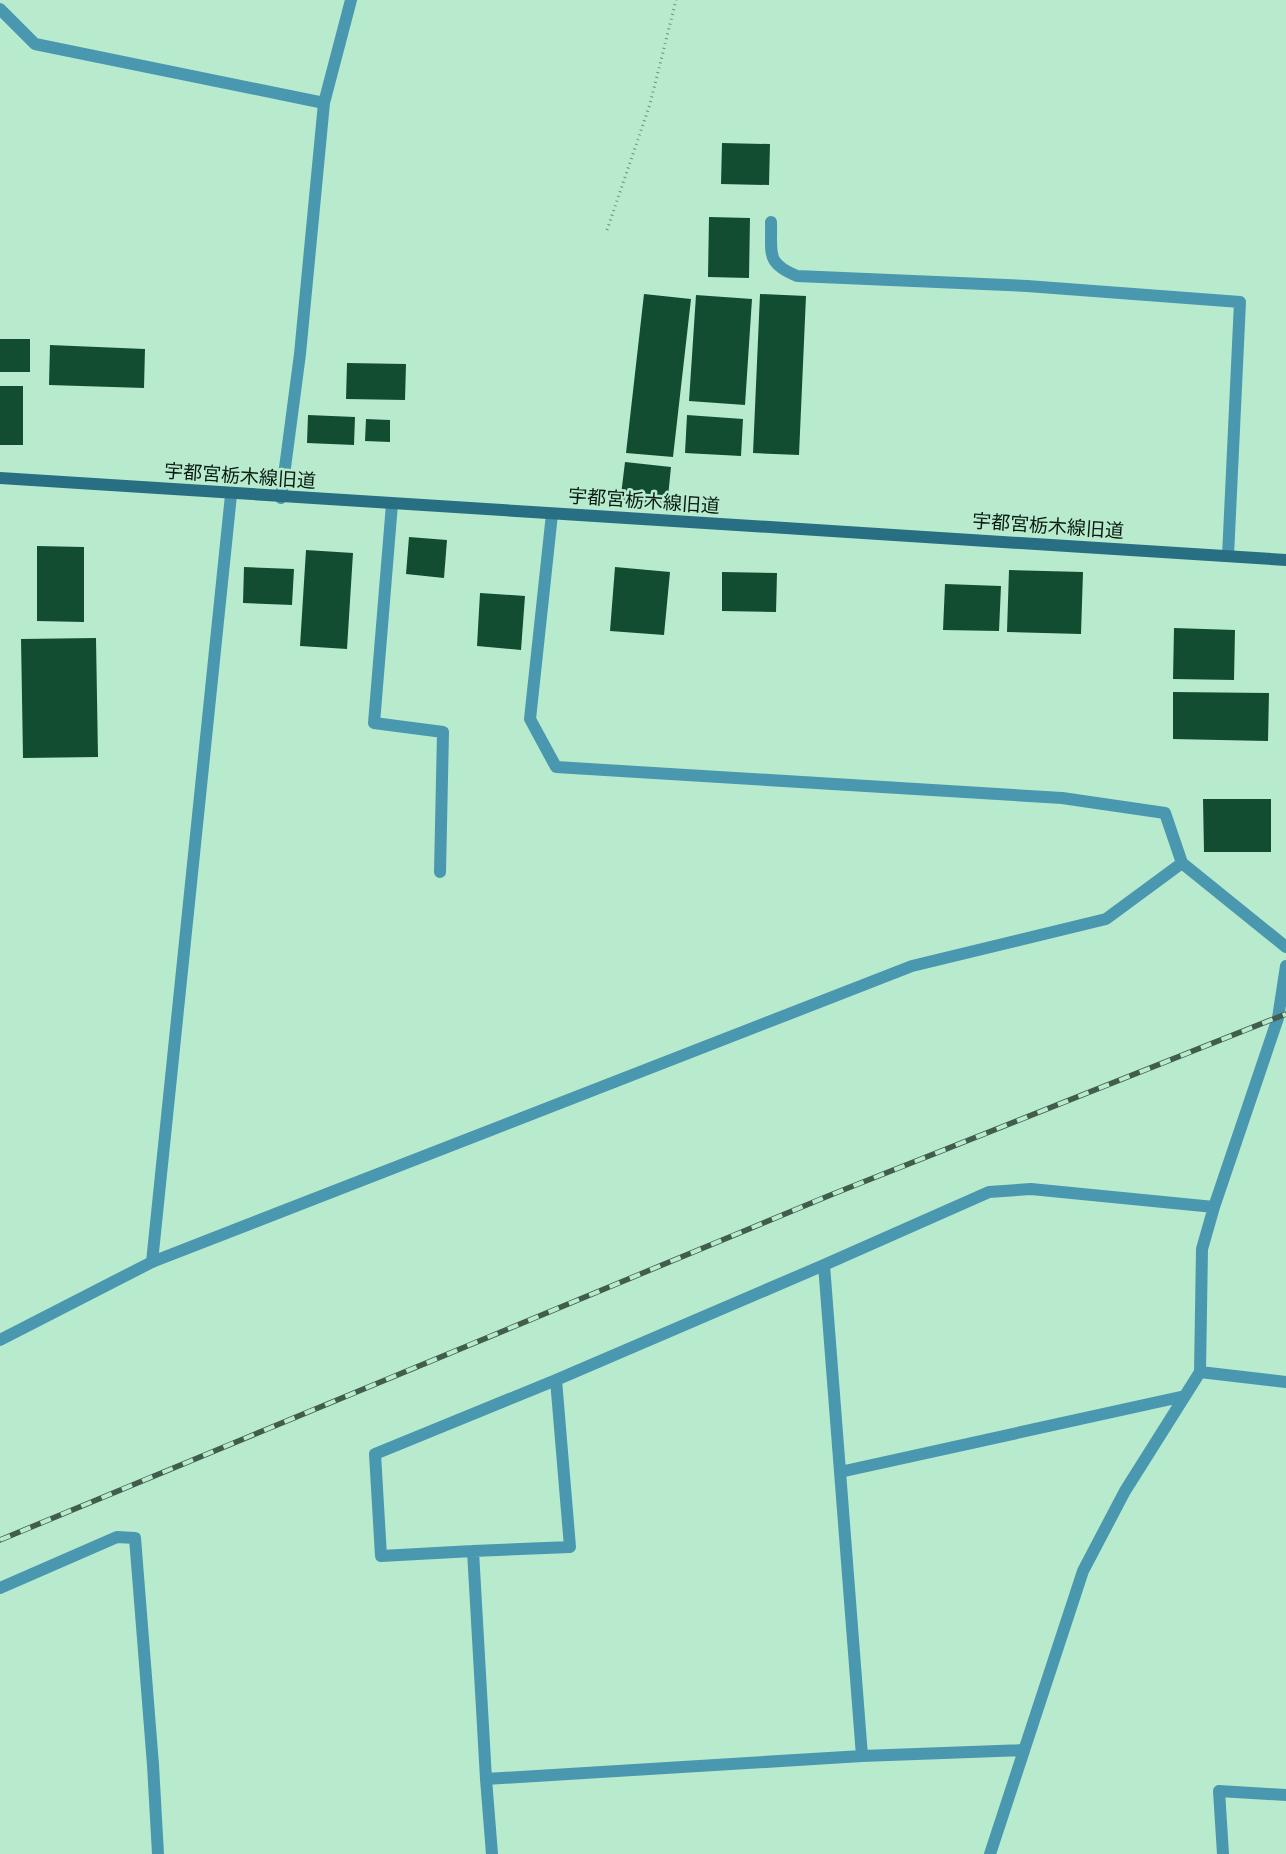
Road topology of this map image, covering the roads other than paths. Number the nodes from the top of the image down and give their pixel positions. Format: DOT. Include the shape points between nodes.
graph roads {
  1 [pos="351,0"];
  2 [pos="0,9"];
  3 [pos="324,103"];
  4 [pos="771,222"];
  5 [pos="0,478"];
  6 [pos="232,495"];
  7 [pos="281,498"];
  8 [pos="392,504"];
  9 [pos="552,514"];
  10 [pos="1228,556"];
  11 [pos="1286,560"];
  12 [pos="1182,863"];
  13 [pos="440,872"];
  14 [pos="1286,947"];
  15 [pos="1286,966"];
  16 [pos="1214,1207"];
  17 [pos="152,1262"];
  18 [pos="824,1265"];
  19 [pos="0,1340"];
  20 [pos="1200,1372"];
  21 [pos="556,1380"];
  22 [pos="1286,1382"];
  23 [pos="1185,1396"];
  24 [pos="840,1472"];
  25 [pos="473,1551"];
  26 [pos="0,1588"];
  27 [pos="1024,1750"];
  28 [pos="862,1756"];
  29 [pos="486,1779"];
  30 [pos="1286,1795"];
  31 [pos="158,1854"];
  32 [pos="492,1854"];
  33 [pos="990,1854"];
  34 [pos="1223,1854"];
  1 -- 3 [label="street"];
  2 -- 3 [label="street" via="35,44"];
  3 -- 7 [label="street" via="300,354"];
  4 -- 10 [label="street" via="772,260 782,270 797,276 1027,286 1240,302"];
  5 -- 6 [label="street, 宇都宮栃木線旧道"];
  6 -- 7 [label="street, 宇都宮栃木線旧道"];
  6 -- 17 [label="street"];
  7 -- 8 [label="street, 宇都宮栃木線旧道"];
  8 -- 9 [label="street, 宇都宮栃木線旧道"];
  8 -- 13 [label="street" via="374,722 443,732"];
  9 -- 10 [label="street, 宇都宮栃木線旧道"];
  9 -- 12 [label="street" via="530,720 556,767 1062,798 1165,813"];
  10 -- 11 [label="street, 宇都宮栃木線旧道"];
  12 -- 14 [label="street"];
  12 -- 17 [label="street" via="1106,919 912,966"];
  15 -- 16 [label="street" via="1278,1018"];
  16 -- 18 [label="street" via="1031,1189 989,1192"];
  16 -- 20 [label="street" via="1202,1249"];
  17 -- 19 [label="street"];
  18 -- 21 [label="street"];
  18 -- 24 [label="street"];
  20 -- 22 [label="street"];
  20 -- 23 [label="street"];
  21 -- 25 [label="street" via="570,1547"];
  21 -- 25 [label="street" via="375,1454 381,1556"];
  23 -- 24 [label="street"];
  23 -- 27 [label="street" via="1125,1490 1083,1571"];
  24 -- 28 [label="street"];
  25 -- 29 [label="street"];
  26 -- 31 [label="street" via="118,1537 135,1538"];
  27 -- 28 [label="street"];
  27 -- 33 [label="street"];
  28 -- 29 [label="street"];
  29 -- 32 [label="street"];
  30 -- 34 [label="street" via="1219,1792"];
}
